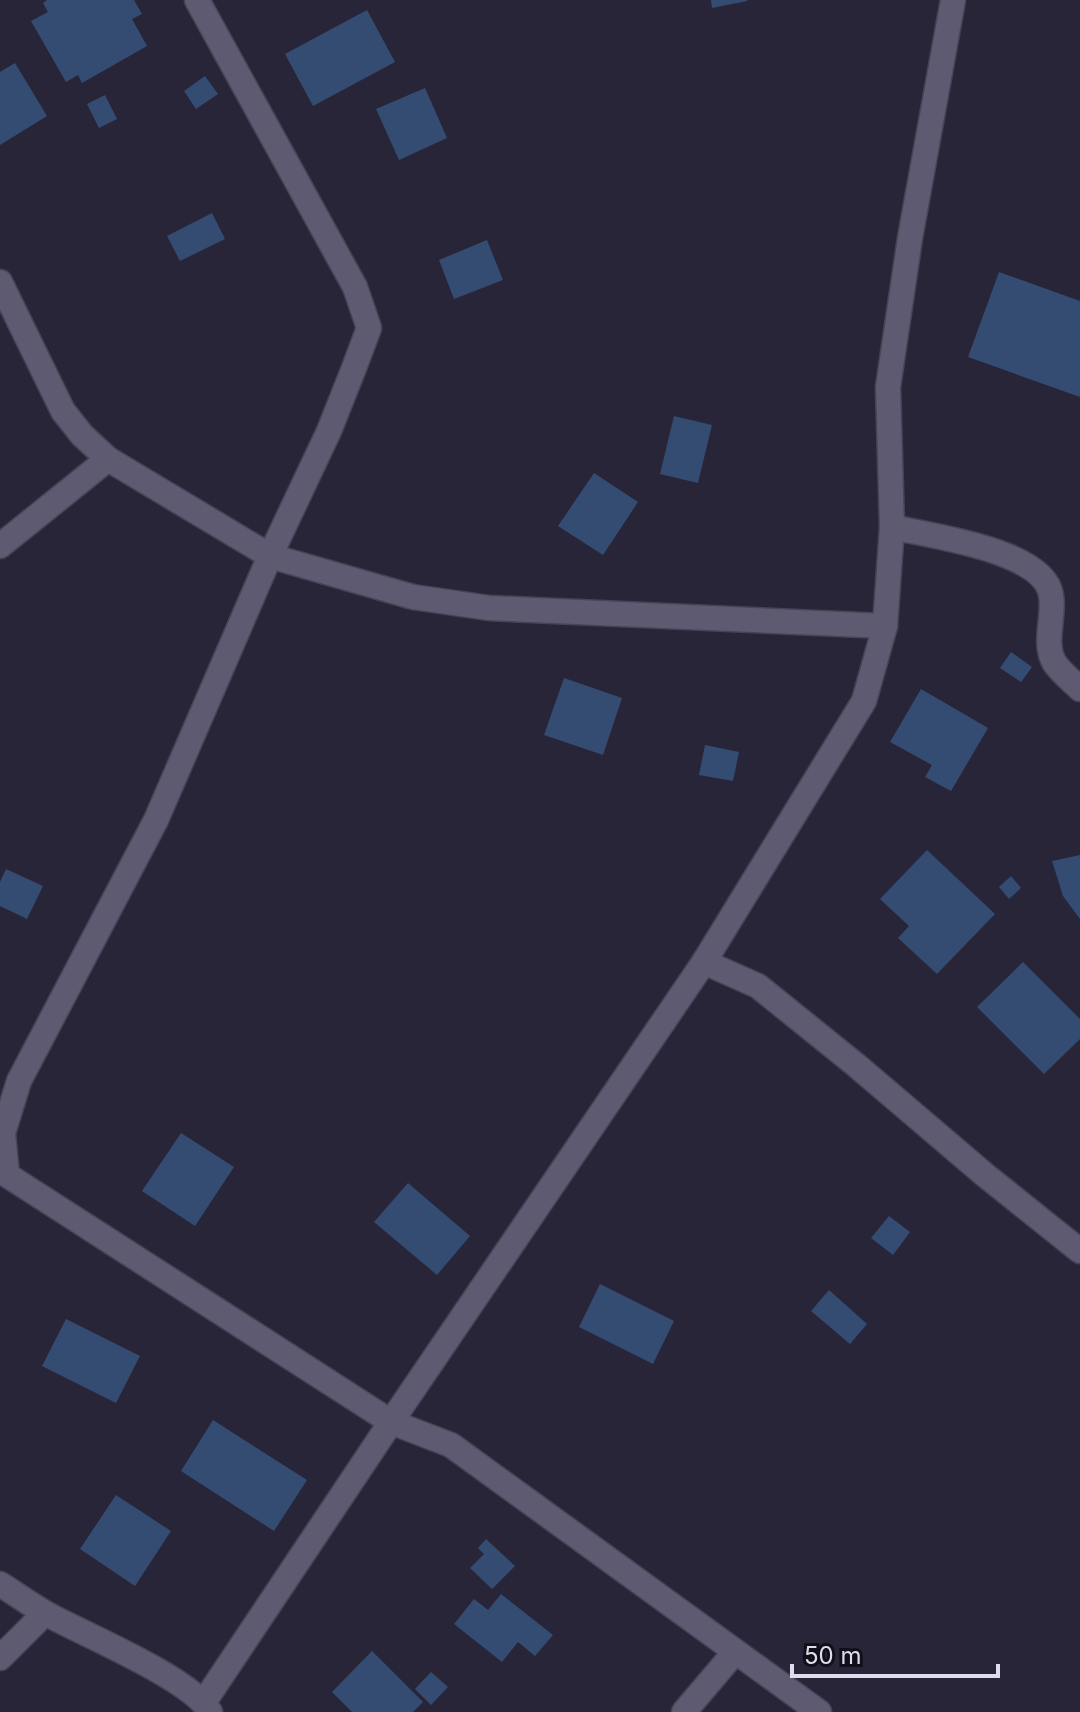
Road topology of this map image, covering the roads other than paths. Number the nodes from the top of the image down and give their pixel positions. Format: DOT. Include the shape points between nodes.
graph roads {
  1 [pos="197,0"];
  2 [pos="953,0"];
  3 [pos="0,282"];
  4 [pos="7,308"];
  5 [pos="108,459"];
  6 [pos="892,527"];
  7 [pos="0,546"];
  8 [pos="270,556"];
  9 [pos="885,626"];
  10 [pos="1080,689"];
  11 [pos="704,962"];
  12 [pos="1080,1251"];
  13 [pos="391,1422"];
  14 [pos="0,1584"];
  15 [pos="45,1613"];
  16 [pos="735,1652"];
  17 [pos="0,1658"];
  18 [pos="207,1707"];
  19 [pos="684,1712"];
  20 [pos="819,1712"];
  1 -- 8 [label="street" via="355,287 369,328 329,431"];
  2 -- 6 [label="street" via="888,387"];
  3 -- 4 [label="street"];
  4 -- 5 [label="street" via="63,411"];
  5 -- 7 [label="street"];
  5 -- 8 [label="street"];
  6 -- 9 [label="street"];
  6 -- 10 [label="street" via="990,549 1040,574 1051,593 1049,651"];
  8 -- 9 [label="street" via="413,597 489,608"];
  8 -- 13 [label="street" via="156,820 19,1081 3,1133 7,1175"];
  9 -- 11 [label="street" via="864,701"];
  11 -- 12 [label="street" via="758,986"];
  11 -- 13 [label="street"];
  13 -- 16 [label="street" via="451,1445"];
  13 -- 18 [label="street"];
  14 -- 15 [label="street"];
  15 -- 17 [label="street"];
  15 -- 18 [label="street" via="180,1683"];
  16 -- 19 [label="street"];
  16 -- 20 [label="street"];
}
